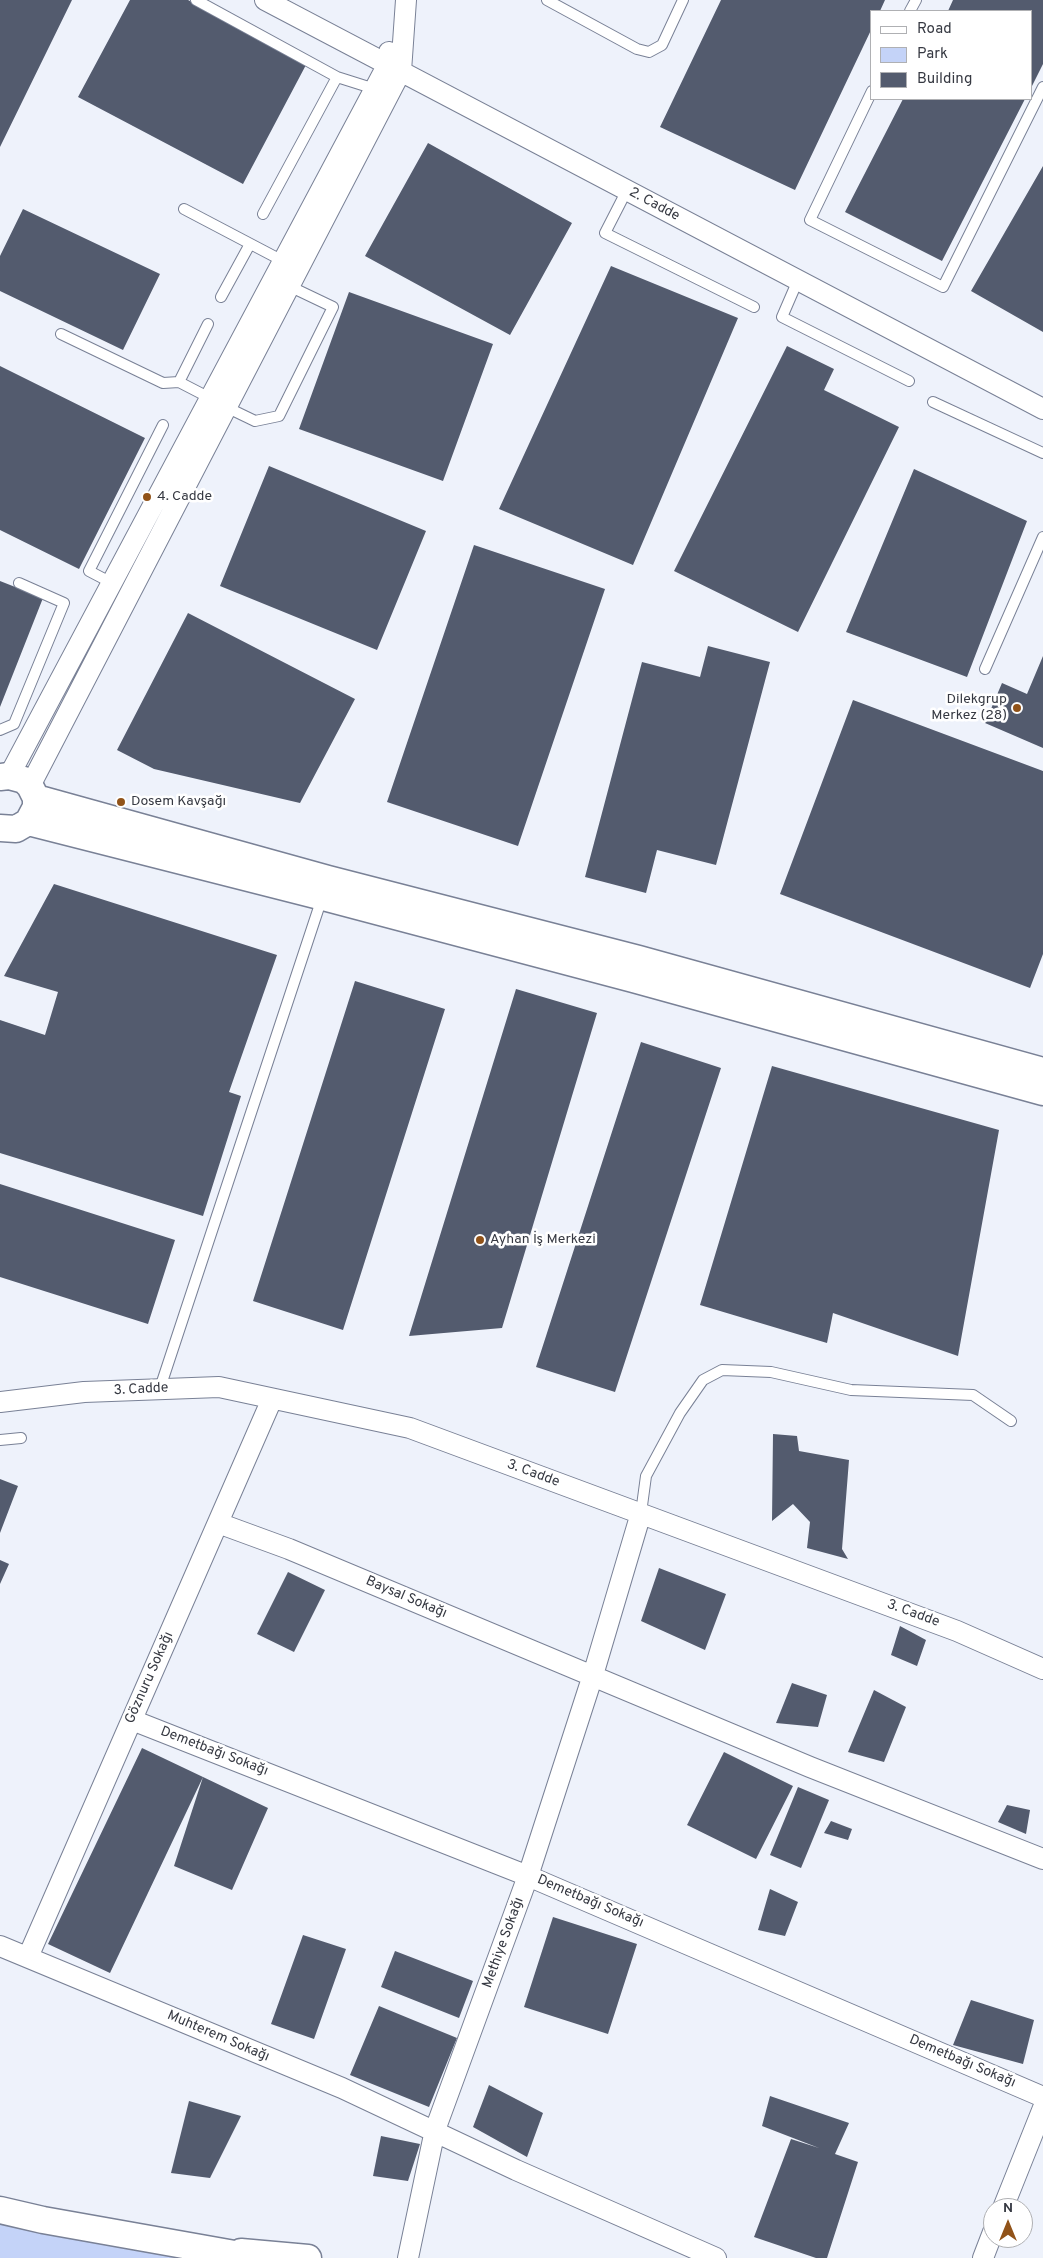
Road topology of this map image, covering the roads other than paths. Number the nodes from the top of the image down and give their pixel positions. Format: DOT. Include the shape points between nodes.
graph roads {
  1 [pos="196,0"];
  2 [pos="265,0"];
  3 [pos="392,0"];
  4 [pos="406,0"];
  5 [pos="547,0"];
  6 [pos="683,0"];
  7 [pos="394,68"];
  8 [pos="337,77"];
  9 [pos="1043,87"];
  10 [pos="382,91"];
  11 [pos="870,95"];
  12 [pos="627,190"];
  13 [pos="184,209"];
  14 [pos="263,214"];
  15 [pos="250,244"];
  16 [pos="286,274"];
  17 [pos="798,280"];
  18 [pos="221,296"];
  19 [pos="754,306"];
  20 [pos="208,324"];
  21 [pos="61,334"];
  22 [pos="909,381"];
  23 [pos="179,382"];
  24 [pos="933,402"];
  25 [pos="218,403"];
  26 [pos="1043,409"];
  27 [pos="163,424"];
  28 [pos="1043,453"];
  29 [pos="1043,537"];
  30 [pos="19,583"];
  31 [pos="112,583"];
  32 [pos="130,593"];
  33 [pos="985,669"];
  34 [pos="0,730"];
  35 [pos="14,807"];
  36 [pos="325,888"];
  37 [pos="1043,1071"];
  38 [pos="1043,1092"];
  39 [pos="160,1388"];
  40 [pos="272,1399"];
  41 [pos="0,1402"];
  42 [pos="1011,1421"];
  43 [pos="21,1438"];
  44 [pos="0,1440"];
  45 [pos="641,1513"];
  46 [pos="218,1522"];
  47 [pos="1043,1669"];
  48 [pos="593,1675"];
  49 [pos="132,1720"];
  50 [pos="1043,1859"];
  51 [pos="528,1876"];
  52 [pos="0,1946"];
  53 [pos="28,1957"];
  54 [pos="1043,2097"];
  55 [pos="1043,2108"];
  56 [pos="435,2130"];
  57 [pos="1007,2198"];
  58 [pos="0,2210"];
  59 [pos="220,2250"];
  60 [pos="257,2258"];
  61 [pos="308,2258"];
  62 [pos="408,2258"];
  63 [pos="716,2258"];
  1 -- 8 [label="lane"];
  2 -- 7 [label="street, 2. Cadde"];
  3 -- 7 [label="street"];
  4 -- 7 [label="street"];
  5 -- 6 [label="lane" via="637,49 649,52 662,45"];
  7 -- 10 [label="street"];
  7 -- 12 [label="street, 2. Cadde"];
  8 -- 10 [label="lane"];
  8 -- 14 [label="lane"];
  9 -- 11 [label="lane" via="943,287 810,220"];
  10 -- 16 [label="street"];
  12 -- 17 [label="street, 2. Cadde"];
  12 -- 19 [label="lane" via="605,233"];
  13 -- 15 [label="lane"];
  15 -- 16 [label="lane"];
  15 -- 18 [label="lane"];
  16 -- 25 [label="street"];
  16 -- 25 [label="lane" via="333,307 279,416 255,421"];
  17 -- 22 [label="lane" via="782,317"];
  17 -- 26 [label="street, 2. Cadde"];
  20 -- 23 [label="lane"];
  21 -- 23 [label="lane" via="163,383"];
  23 -- 25 [label="lane"];
  24 -- 28 [label="lane"];
  25 -- 31 [label="street"];
  25 -- 32 [label="street"];
  27 -- 31 [label="lane" via="89,571"];
  29 -- 33 [label="lane"];
  30 -- 34 [label="lane" via="64,602 14,724"];
  31 -- 32 [label="street"];
  31 -- 35 [label="street"];
  32 -- 35 [label="street"];
  35 -- 36 [label="street"];
  36 -- 37 [label="street" via="592,946"];
  36 -- 38 [label="street" via="633,979"];
  36 -- 39 [label="lane"];
  39 -- 40 [label="street, 3. Cadde" via="219,1387"];
  39 -- 41 [label="street, 3. Cadde" via="84,1392"];
  40 -- 45 [label="street, 3. Cadde" via="410,1428"];
  40 -- 46 [label="street, Göznuru Sokağı"];
  42 -- 45 [label="lane" via="973,1396 851,1390 771,1372 722,1370 703,1380 680,1413 646,1476"];
  43 -- 44 [label="lane"];
  45 -- 47 [label="street, 3. Cadde" via="957,1631"];
  45 -- 48 [label="street, Methiye Sokağı"];
  46 -- 48 [label="street, Baysal Sokağı"];
  46 -- 49 [label="street, Göznuru Sokağı"];
  48 -- 50 [label="street, Baysal Sokağı" via="810,1767"];
  48 -- 51 [label="street, Methiye Sokağı"];
  49 -- 51 [label="street, Demetbağı Sokağı"];
  49 -- 53 [label="street, Göznuru Sokağı"];
  51 -- 54 [label="street, Demetbağı Sokağı"];
  51 -- 56 [label="street, Methiye Sokağı"];
  52 -- 53 [label="street, Muhterem Sokağı"];
  53 -- 56 [label="street, Muhterem Sokağı"];
  55 -- 57 [label="street"];
  56 -- 62 [label="street, Methiye Sokağı"];
  56 -- 63 [label="street, Muhterem Sokağı" via="516,2170"];
  58 -- 59 [label="street"];
  59 -- 60 [label="street"];
  59 -- 61 [label="street"];
}
